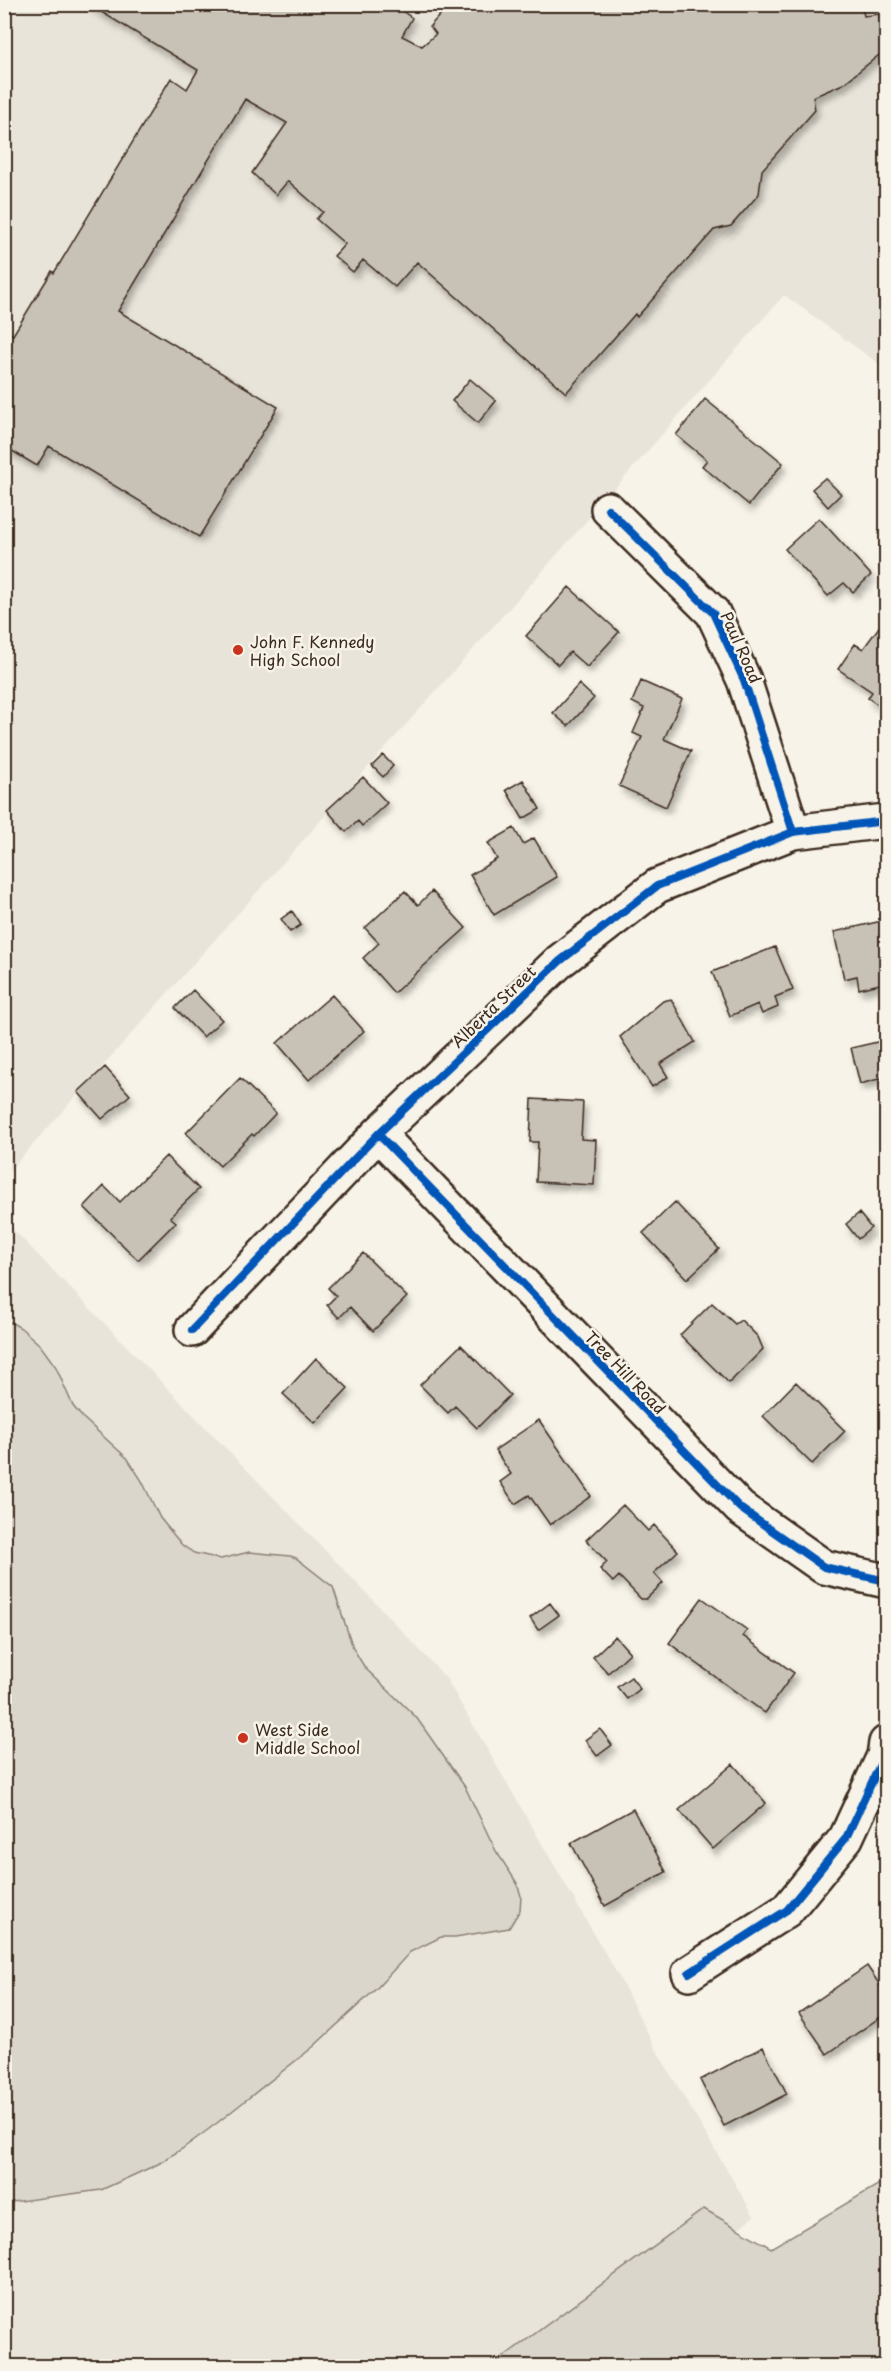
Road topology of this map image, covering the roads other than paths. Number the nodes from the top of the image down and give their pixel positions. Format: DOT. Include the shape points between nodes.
graph roads {
  1 [pos="608,509"];
  2 [pos="886,820"];
  3 [pos="793,832"];
  4 [pos="378,1134"];
  5 [pos="192,1330"];
  6 [pos="886,1581"];
  7 [pos="886,1743"];
  8 [pos="689,1973"];
  1 -- 3 [label="street, Paul Road" via="714,613 744,680"];
  2 -- 3 [label="street, Alberta Street"];
  3 -- 4 [label="street, Alberta Street" via="657,886 560,960"];
  4 -- 5 [label="street, Alberta Street"];
  4 -- 6 [label="street, Tree Hill Road" via="740,1508 824,1567"];
  7 -- 8 [label="street" via="884,1756 846,1838 787,1910"];
}
